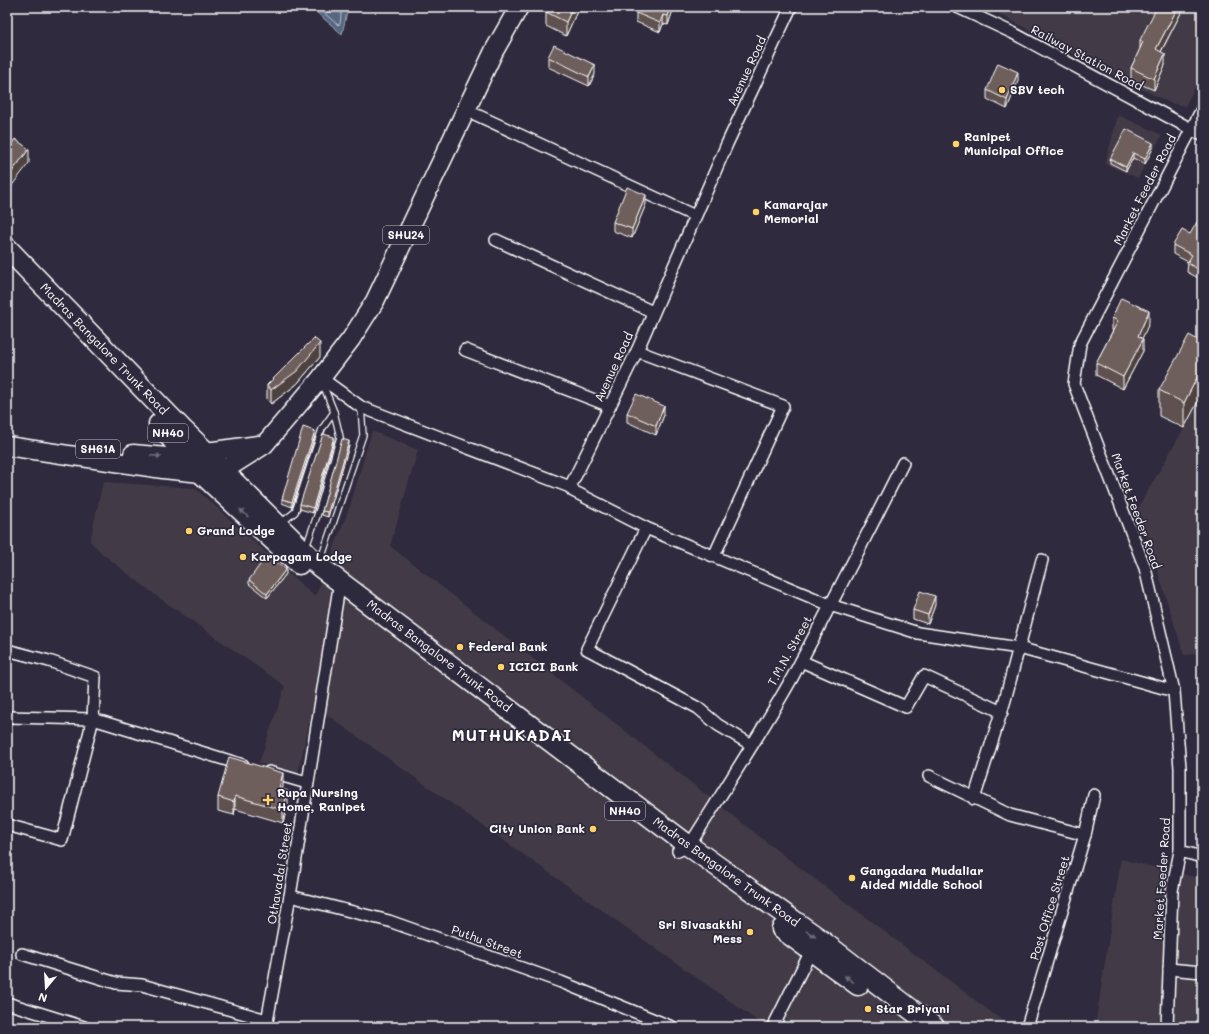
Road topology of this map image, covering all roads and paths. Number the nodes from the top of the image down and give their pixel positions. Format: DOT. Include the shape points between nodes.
graph roads {
  1 [pos="519,7"];
  2 [pos="791,7"];
  3 [pos="957,7"];
  4 [pos="466,110"];
  5 [pos="1202,110"];
  6 [pos="1191,129"];
  7 [pos="1202,135"];
  8 [pos="695,216"];
  9 [pos="496,240"];
  10 [pos="7,248"];
  11 [pos="7,264"];
  12 [pos="653,312"];
  13 [pos="464,350"];
  14 [pos="637,350"];
  15 [pos="321,378"];
  16 [pos="360,406"];
  17 [pos="610,406"];
  18 [pos="334,412"];
  19 [pos="7,435"];
  20 [pos="264,444"];
  21 [pos="7,446"];
  22 [pos="199,461"];
  23 [pos="903,463"];
  24 [pos="223,471"];
  25 [pos="570,487"];
  26 [pos="279,525"];
  27 [pos="646,528"];
  28 [pos="304,552"];
  29 [pos="714,556"];
  30 [pos="1042,560"];
  31 [pos="319,566"];
  32 [pos="338,588"];
  33 [pos="830,605"];
  34 [pos="1019,648"];
  35 [pos="7,650"];
  36 [pos="801,661"];
  37 [pos="1174,691"];
  38 [pos="1002,712"];
  39 [pos="7,717"];
  40 [pos="93,719"];
  41 [pos="752,745"];
  42 [pos="929,776"];
  43 [pos="307,783"];
  44 [pos="1094,795"];
  45 [pos="974,799"];
  46 [pos="7,826"];
  47 [pos="1085,835"];
  48 [pos="683,849"];
  49 [pos="1180,851"];
  50 [pos="1202,857"];
  51 [pos="290,896"];
  52 [pos="784,923"];
  53 [pos="811,951"];
  54 [pos="22,954"];
  55 [pos="1169,969"];
  56 [pos="1202,972"];
  57 [pos="7,1003"];
  58 [pos="266,1023"];
  59 [pos="927,1026"];
  60 [pos="84,1027"];
  61 [pos="672,1027"];
  62 [pos="773,1027"];
  63 [pos="1027,1027"];
  64 [pos="1167,1027"];
  1 -- 4 [label="main road, SHU24" via="494,51"];
  2 -- 8 [label="street, Avenue Road"];
  3 -- 6 [label="street, Railway Station Road" via="1013,33"];
  4 -- 8 [label="street"];
  4 -- 15 [label="main road, SHU24" via="375,301 352,339"];
  5 -- 6 [label="street, Market Feeder Road"];
  6 -- 7 [label="street, Railway Station Road"];
  6 -- 37 [label="street, Market Feeder Road" via="1080,344 1074,384 1145,568"];
  8 -- 12 [label="street, Avenue Road"];
  9 -- 12 [label="street"];
  10 -- 22 [label="highway, Madras Bangalore Trunk Road / NH40" via="182,430"];
  11 -- 22 [label="highway, NH40"];
  12 -- 14 [label="street, Avenue Road"];
  13 -- 17 [label="street"];
  14 -- 17 [label="street, Avenue Road"];
  14 -- 29 [label="street" via="783,406"];
  15 -- 16 [label="street"];
  15 -- 18 [label="lane"];
  15 -- 20 [label="main road, SHU24"];
  16 -- 25 [label="street"];
  16 -- 31 [label="lane" via="363,435"];
  17 -- 25 [label="street, Avenue Road"];
  18 -- 26 [label="lane" via="322,429 295,512"];
  18 -- 28 [label="lane" via="340,437"];
  19 -- 22 [label="main road, SH61A, one-way" via="51,440 112,452"];
  20 -- 22 [label="main road"];
  20 -- 24 [label="main road"];
  21 -- 22 [label="main road" via="163,469"];
  22 -- 24 [label="highway, Madras Bangalore Trunk Road / NH40"];
  32 -- 22 [label="highway, NH40, one-way" via="298,563"];
  23 -- 33 [label="street, T.M.N. Street"];
  24 -- 26 [label="highway, Madras Bangalore Trunk Road / NH40"];
  25 -- 27 [label="street" via="573,491"];
  26 -- 28 [label="highway, Madras Bangalore Trunk Road / NH40"];
  27 -- 29 [label="street"];
  27 -- 41 [label="street" via="587,649 698,708 718,725"];
  28 -- 31 [label="highway, Madras Bangalore Trunk Road / NH40"];
  29 -- 33 [label="street"];
  30 -- 34 [label="street"];
  31 -- 32 [label="highway, Madras Bangalore Trunk Road / NH40"];
  32 -- 43 [label="street, Othavadai Street"];
  32 -- 48 [label="highway, Madras Bangalore Trunk Road / NH40"];
  33 -- 34 [label="street" via="918,633"];
  33 -- 36 [label="street, T.M.N. Street"];
  34 -- 37 [label="street"];
  34 -- 38 [label="street"];
  35 -- 40 [label="street" via="49,660 95,677"];
  36 -- 38 [label="street" via="906,707 924,676"];
  36 -- 41 [label="street, T.M.N. Street"];
  37 -- 49 [label="street, Market Feeder Road" via="1180,768"];
  38 -- 45 [label="street"];
  39 -- 40 [label="street"];
  40 -- 43 [label="street"];
  40 -- 46 [label="street" via="62,840"];
  41 -- 48 [label="street, T.M.N. Street"];
  42 -- 45 [label="street"];
  43 -- 51 [label="street, Othavadai Street"];
  44 -- 47 [label="street, Post Office Street"];
  45 -- 47 [label="street" via="1010,815"];
  47 -- 63 [label="street, Post Office Street"];
  48 -- 52 [label="highway, Madras Bangalore Trunk Road / NH40"];
  49 -- 50 [label="street"];
  49 -- 55 [label="street, Market Feeder Road" via="1172,890"];
  51 -- 58 [label="street, Othavadai Street"];
  51 -- 61 [label="street, Puthu Street" via="389,921 561,982"];
  52 -- 53 [label="highway, Madras Bangalore Trunk Road / NH40"];
  52 -- 59 [label="highway, Madras Bangalore Trunk Road / NH40, one-way" via="818,938"];
  59 -- 53 [label="highway, Madras Bangalore Trunk Road / NH40, one-way"];
  53 -- 62 [label="street"];
  54 -- 58 [label="street" via="116,983 142,985"];
  55 -- 56 [label="street"];
  55 -- 64 [label="street, Market Feeder Road"];
  57 -- 60 [label="street"];
}
